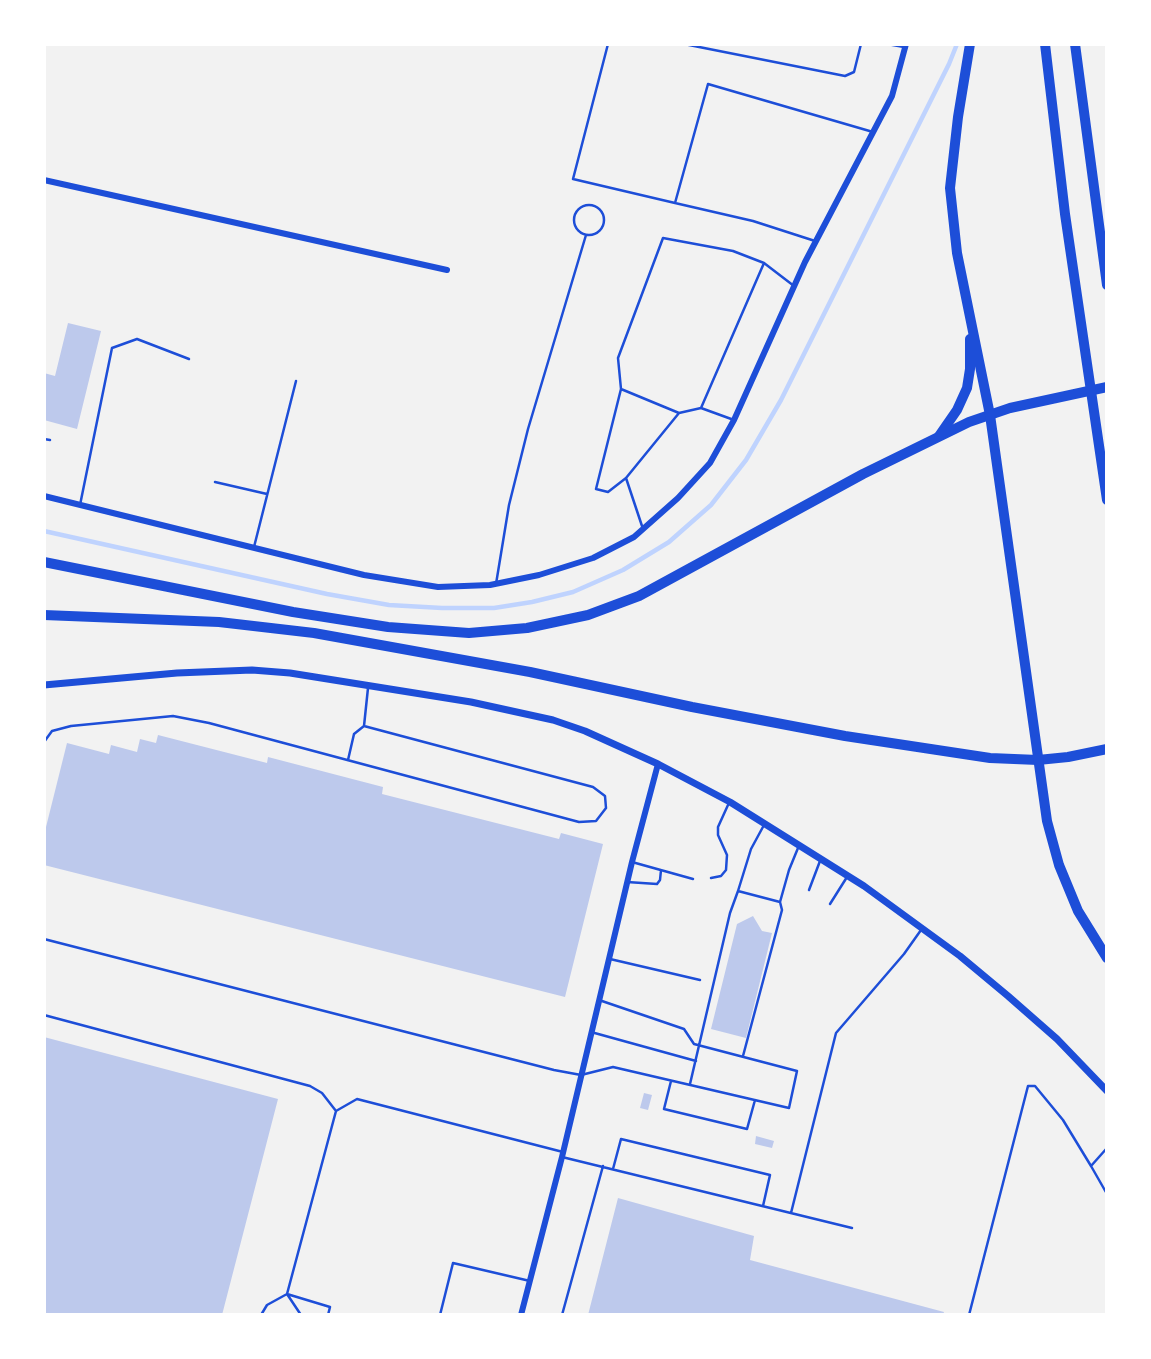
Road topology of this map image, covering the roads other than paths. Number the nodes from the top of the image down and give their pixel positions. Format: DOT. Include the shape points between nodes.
graph roads {
  1 [pos="608,44"];
  2 [pos="684,44"];
  3 [pos="861,44"];
  4 [pos="887,44"];
  5 [pos="970,44"];
  6 [pos="1045,44"];
  7 [pos="1075,44"];
  8 [pos="906,46"];
  9 [pos="873,132"];
  10 [pos="44,180"];
  11 [pos="675,203"];
  12 [pos="586,234"];
  13 [pos="815,242"];
  14 [pos="764,263"];
  15 [pos="447,270"];
  16 [pos="1107,285"];
  17 [pos="794,286"];
  18 [pos="969,312"];
  19 [pos="189,359"];
  20 [pos="296,381"];
  21 [pos="1107,387"];
  22 [pos="621,389"];
  23 [pos="701,408"];
  24 [pos="679,413"];
  25 [pos="990,415"];
  26 [pos="734,420"];
  27 [pos="939,436"];
  28 [pos="44,439"];
  29 [pos="50,440"];
  30 [pos="626,478"];
  31 [pos="215,481"];
  32 [pos="267,494"];
  33 [pos="44,496"];
  34 [pos="1107,500"];
  35 [pos="80,505"];
  36 [pos="643,529"];
  37 [pos="253,547"];
  38 [pos="44,562"];
  39 [pos="496,584"];
  40 [pos="44,615"];
  41 [pos="44,685"];
  42 [pos="368,686"];
  43 [pos="364,726"];
  44 [pos="46,736"];
  45 [pos="44,741"];
  46 [pos="1105,749"];
  47 [pos="348,760"];
  48 [pos="1038,760"];
  49 [pos="658,764"];
  50 [pos="730,802"];
  51 [pos="765,824"];
  52 [pos="800,845"];
  53 [pos="821,858"];
  54 [pos="632,862"];
  55 [pos="662,870"];
  56 [pos="847,875"];
  57 [pos="711,878"];
  58 [pos="693,879"];
  59 [pos="627,882"];
  60 [pos="809,890"];
  61 [pos="738,891"];
  62 [pos="780,902"];
  63 [pos="830,904"];
  64 [pos="922,928"];
  65 [pos="44,939"];
  66 [pos="1107,958"];
  67 [pos="610,959"];
  68 [pos="700,980"];
  69 [pos="599,1000"];
  70 [pos="44,1015"];
  71 [pos="592,1032"];
  72 [pos="700,1045"];
  73 [pos="743,1056"];
  74 [pos="696,1061"];
  75 [pos="581,1075"];
  76 [pos="671,1080"];
  77 [pos="689,1085"];
  78 [pos="1107,1091"];
  79 [pos="755,1100"];
  80 [pos="336,1111"];
  81 [pos="1107,1148"];
  82 [pos="562,1154"];
  83 [pos="603,1166"];
  84 [pos="1091,1166"];
  85 [pos="613,1169"];
  86 [pos="1107,1194"];
  87 [pos="763,1206"];
  88 [pos="791,1213"];
  89 [pos="852,1228"];
  90 [pos="530,1281"];
  91 [pos="287,1294"];
  92 [pos="261,1315"];
  93 [pos="301,1315"];
  94 [pos="328,1315"];
  95 [pos="440,1315"];
  96 [pos="521,1315"];
  97 [pos="562,1315"];
  98 [pos="969,1315"];
  1 -- 11 [label="lane" via="573,179"];
  2 -- 3 [label="lane" via="845,76 854,72"];
  4 -- 8 [label="lane"];
  5 -- 18 [label="highway" via="950,188"];
  6 -- 34 [label="highway"];
  7 -- 16 [label="highway"];
  8 -- 9 [label="street" via="892,96"];
  9 -- 11 [label="lane" via="708,84"];
  9 -- 13 [label="street"];
  10 -- 15 [label="street"];
  11 -- 13 [label="lane" via="753,221"];
  12 -- 12 [label="lane" via="575,225 575,216 584,206 594,206 604,216 603,226"];
  12 -- 39 [label="lane" via="528,429"];
  13 -- 17 [label="street"];
  14 -- 17 [label="lane"];
  14 -- 22 [label="lane" via="733,251 663,238 618,358"];
  14 -- 23 [label="lane"];
  17 -- 26 [label="street"];
  18 -- 25 [label="highway"];
  18 -- 27 [label="highway" via="967,388"];
  19 -- 35 [label="lane" via="138,339 112,348"];
  20 -- 32 [label="lane"];
  21 -- 25 [label="highway"];
  22 -- 24 [label="lane"];
  22 -- 30 [label="lane" via="596,489 608,492"];
  23 -- 24 [label="lane"];
  23 -- 26 [label="lane"];
  24 -- 30 [label="lane"];
  25 -- 27 [label="highway"];
  25 -- 48 [label="highway"];
  26 -- 36 [label="street" via="710,463"];
  27 -- 38 [label="highway" via="639,596 588,615 527,628 468,633 388,627"];
  28 -- 29 [label="lane"];
  30 -- 36 [label="lane"];
  31 -- 32 [label="lane"];
  32 -- 37 [label="lane"];
  33 -- 35 [label="street"];
  35 -- 37 [label="street"];
  36 -- 39 [label="street" via="593,558"];
  37 -- 39 [label="street" via="364,575 438,587"];
  40 -- 48 [label="highway" via="219,622 314,633 845,736 990,758"];
  41 -- 42 [label="street" via="252,670"];
  42 -- 43 [label="lane"];
  42 -- 49 [label="street" via="552,720"];
  43 -- 47 [label="lane" via="354,734"];
  43 -- 47 [label="lane" via="593,787 605,796 606,808 596,821 579,822"];
  44 -- 45 [label="lane"];
  44 -- 47 [label="lane" via="71,726 173,716"];
  46 -- 48 [label="highway"];
  48 -- 66 [label="highway" via="1059,865 1078,911"];
  49 -- 50 [label="street"];
  49 -- 54 [label="street"];
  50 -- 51 [label="street"];
  50 -- 57 [label="lane" via="718,827 727,855 726,870"];
  51 -- 52 [label="street"];
  51 -- 61 [label="lane" via="751,849"];
  52 -- 53 [label="street"];
  52 -- 62 [label="lane"];
  53 -- 56 [label="street"];
  53 -- 60 [label="lane"];
  54 -- 55 [label="lane"];
  54 -- 59 [label="street"];
  55 -- 58 [label="lane"];
  55 -- 59 [label="lane" via="656,884"];
  56 -- 63 [label="lane"];
  56 -- 64 [label="street"];
  59 -- 67 [label="street"];
  61 -- 62 [label="lane"];
  61 -- 72 [label="lane"];
  62 -- 73 [label="lane" via="782,910"];
  64 -- 78 [label="street" via="1047,1030"];
  64 -- 88 [label="lane" via="836,1033"];
  65 -- 75 [label="lane"];
  67 -- 68 [label="lane"];
  67 -- 69 [label="street"];
  69 -- 71 [label="street"];
  69 -- 72 [label="lane" via="684,1029"];
  70 -- 80 [label="lane" via="308,1085 322,1093"];
  71 -- 74 [label="lane"];
  71 -- 75 [label="street"];
  72 -- 73 [label="lane"];
  72 -- 74 [label="lane"];
  73 -- 79 [label="lane" via="797,1071 789,1108"];
  74 -- 77 [label="lane"];
  75 -- 76 [label="lane" via="613,1067"];
  75 -- 82 [label="street"];
  76 -- 77 [label="lane"];
  76 -- 79 [label="lane" via="664,1109 747,1129"];
  77 -- 79 [label="lane"];
  80 -- 82 [label="lane" via="358,1099"];
  80 -- 91 [label="lane"];
  81 -- 84 [label="lane"];
  82 -- 83 [label="lane"];
  82 -- 90 [label="street"];
  83 -- 85 [label="lane"];
  83 -- 97 [label="lane"];
  84 -- 86 [label="lane"];
  84 -- 98 [label="lane" via="1063,1120 1035,1086 1028,1086"];
  85 -- 87 [label="lane"];
  85 -- 87 [label="lane" via="621,1139 770,1175"];
  87 -- 88 [label="lane"];
  88 -- 89 [label="lane"];
  90 -- 95 [label="lane" via="453,1263"];
  90 -- 96 [label="street"];
  91 -- 92 [label="lane" via="267,1305"];
  91 -- 93 [label="lane"];
  91 -- 94 [label="lane" via="330,1307"];
}
